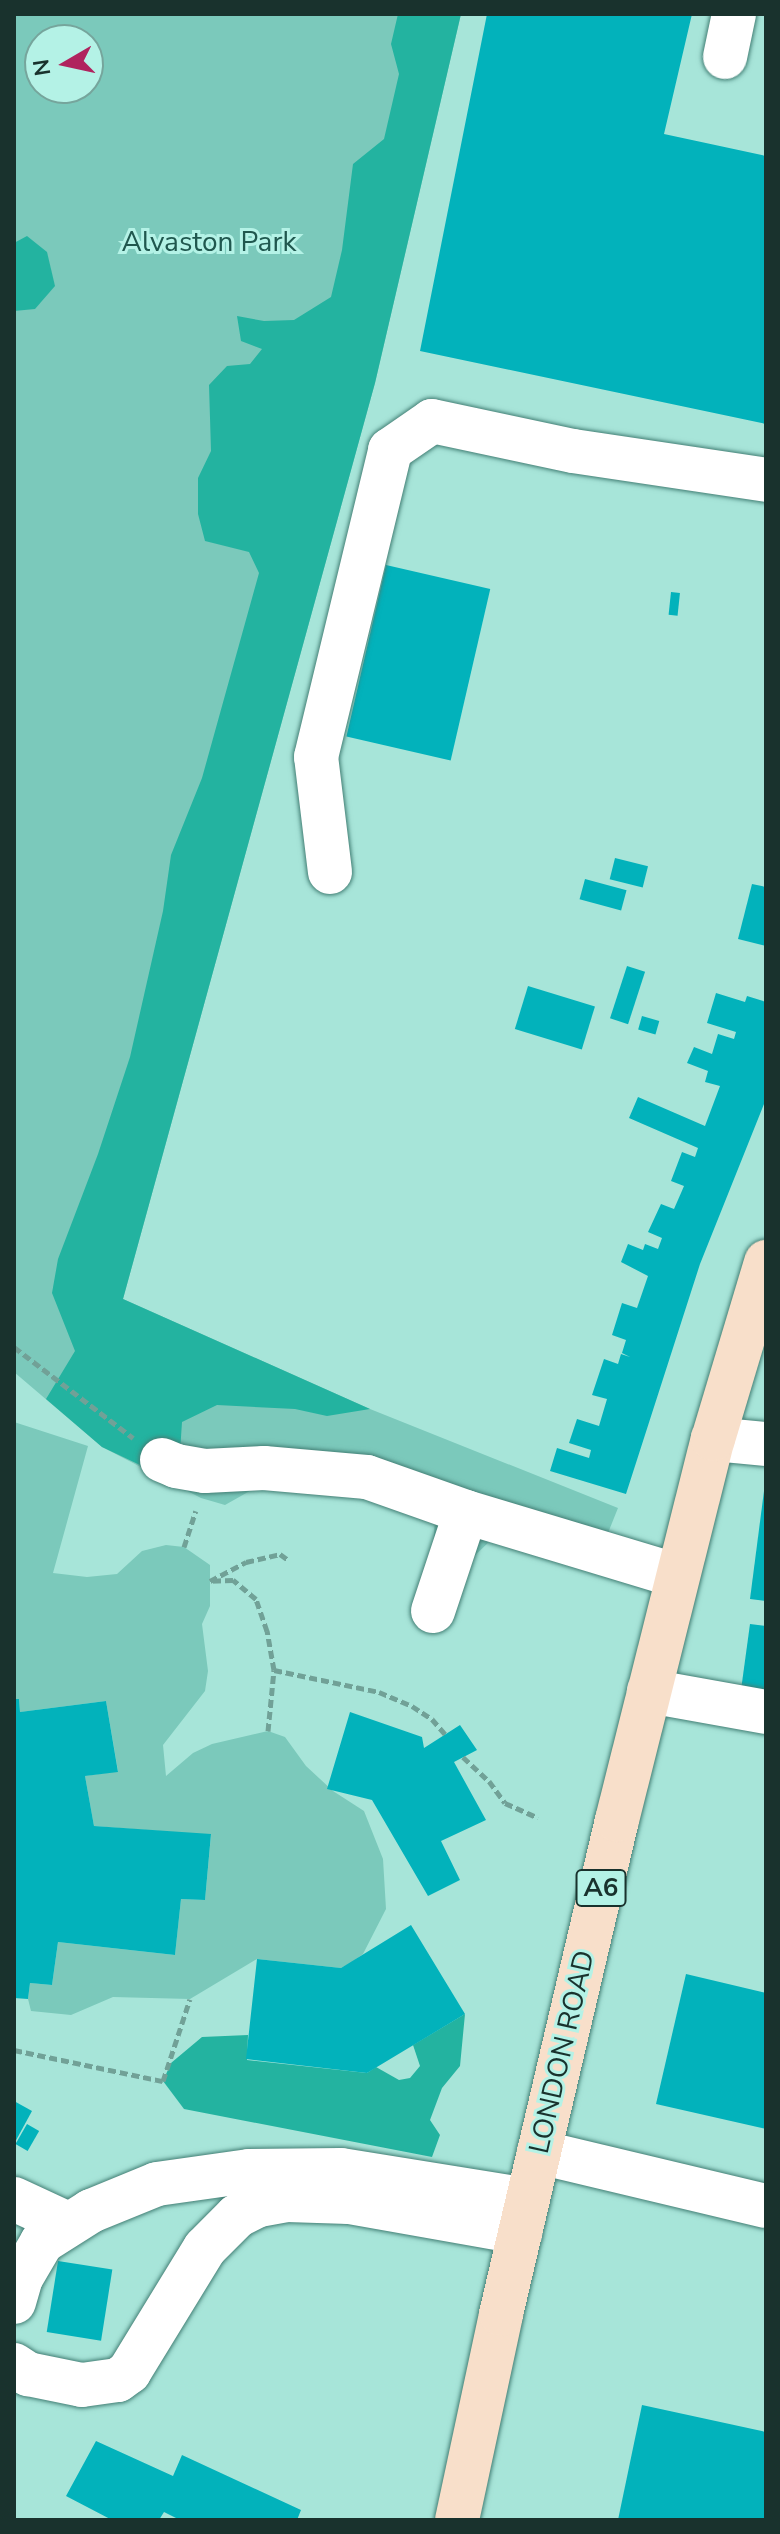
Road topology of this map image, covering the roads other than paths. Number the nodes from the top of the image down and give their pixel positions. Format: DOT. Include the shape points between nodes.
graph roads {
  1 [pos="734,14"];
  2 [pos="725,57"];
  3 [pos="766,480"];
  4 [pos="330,872"];
  5 [pos="766,1262"];
  6 [pos="713,1439"];
  7 [pos="766,1444"];
  8 [pos="162,1460"];
  9 [pos="466,1512"];
  10 [pos="678,1576"];
  11 [pos="433,1611"];
  12 [pos="649,1691"];
  13 [pos="766,1712"];
  14 [pos="539,2152"];
  15 [pos="14,2199"];
  16 [pos="766,2206"];
  17 [pos="524,2216"];
  18 [pos="68,2224"];
  19 [pos="14,2302"];
  20 [pos="14,2365"];
  21 [pos="457,2520"];
  1 -- 2 [label="street"];
  3 -- 4 [label="street" via="573,451 432,421 390,450 316,757"];
  5 -- 6 [label="main road, LONDON ROAD / A6"];
  6 -- 7 [label="street"];
  6 -- 10 [label="main road, LONDON ROAD / A6"];
  8 -- 9 [label="street" via="205,1471 264,1468 351,1474"];
  9 -- 10 [label="street"];
  9 -- 11 [label="street"];
  10 -- 12 [label="main road, LONDON ROAD / A6"];
  12 -- 13 [label="street"];
  12 -- 14 [label="main road, LONDON ROAD / A6"];
  14 -- 16 [label="street"];
  14 -- 17 [label="main road, LONDON ROAD / A6"];
  15 -- 18 [label="street"];
  17 -- 18 [label="street" via="341,2170 249,2171 149,2187"];
  17 -- 20 [label="street" via="349,2202 287,2200 259,2205 237,2216 205,2248 129,2372 118,2380 82,2385 28,2374"];
  17 -- 21 [label="main road, LONDON ROAD / A6"];
  18 -- 19 [label="street" via="34,2253"];
}
